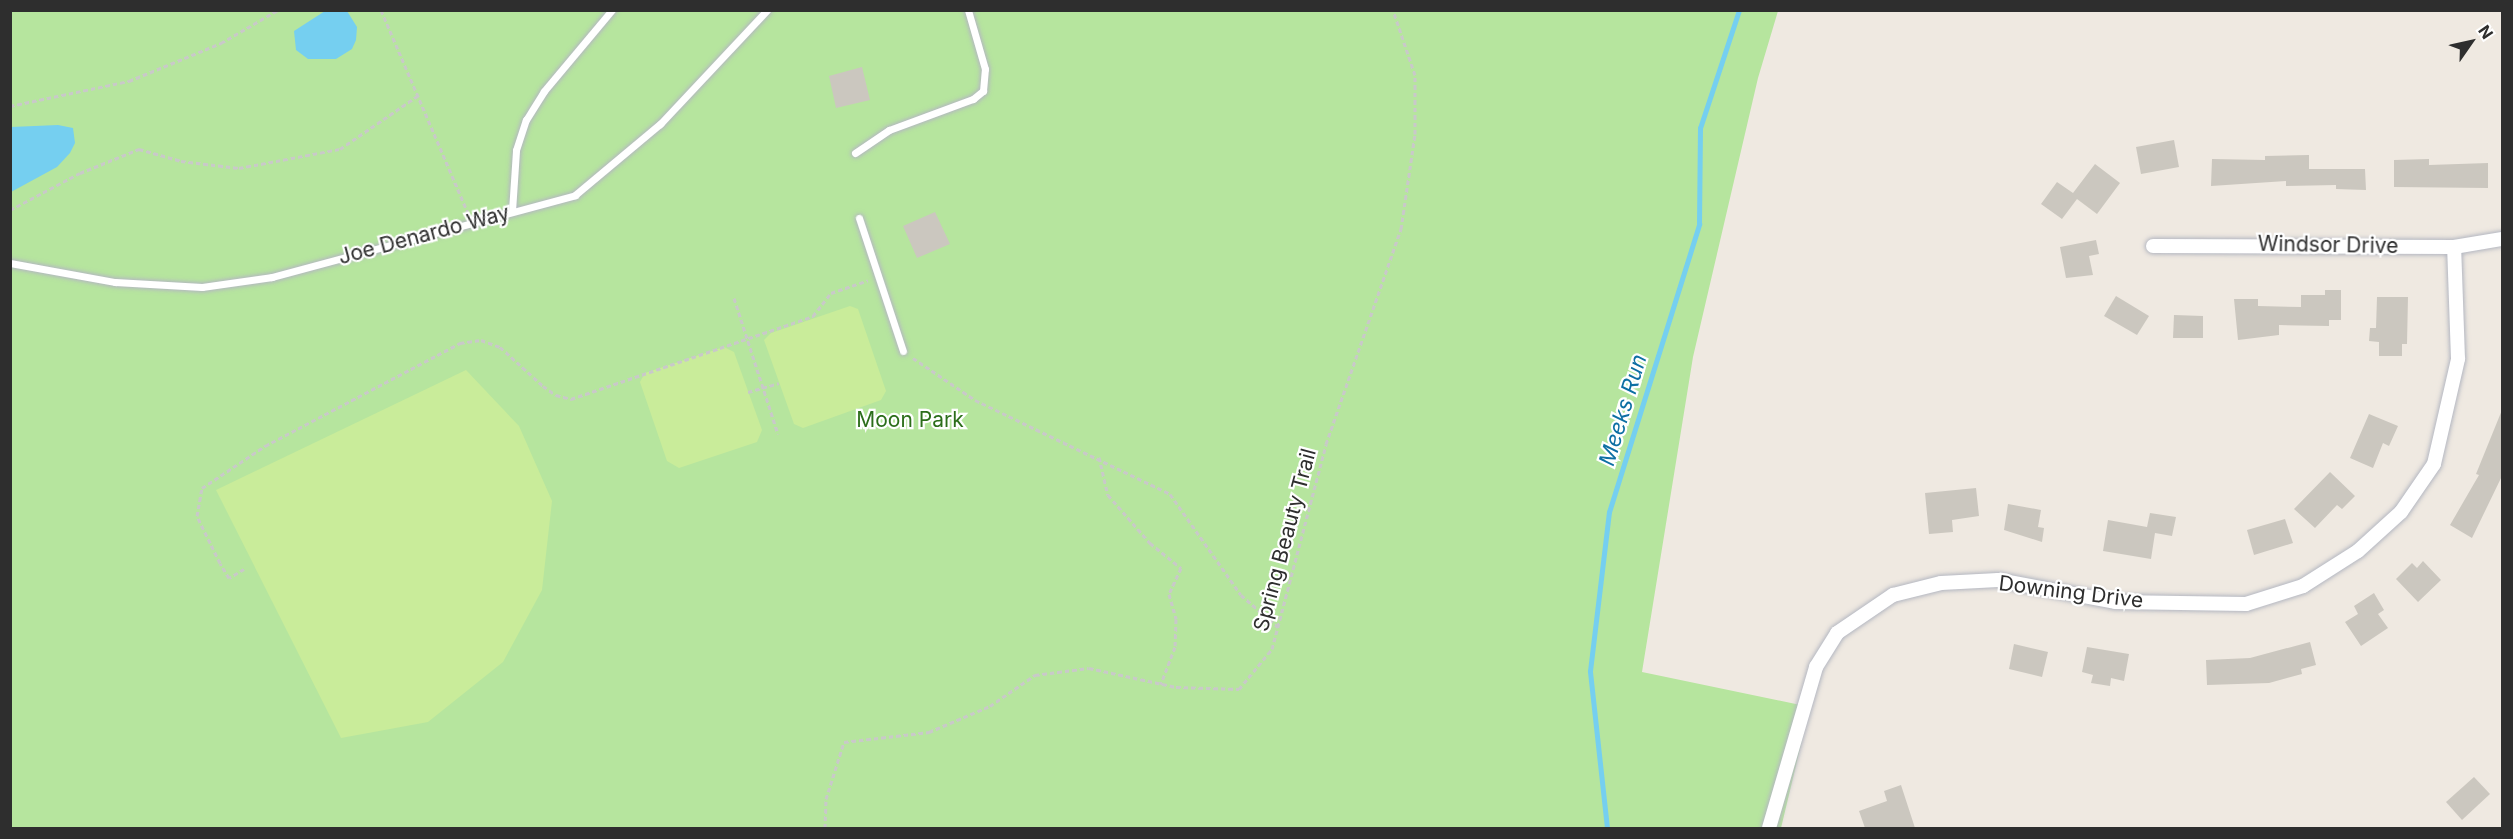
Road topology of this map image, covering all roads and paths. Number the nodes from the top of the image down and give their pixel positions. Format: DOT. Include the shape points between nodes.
graph roads {
  1 [pos="278,10"];
  2 [pos="381,10"];
  3 [pos="612,10"];
  4 [pos="767,10"];
  5 [pos="968,10"];
  6 [pos="1393,10"];
  7 [pos="419,95"];
  8 [pos="11,106"];
  9 [pos="855,153"];
  10 [pos="10,210"];
  11 [pos="512,211"];
  12 [pos="859,218"];
  13 [pos="472,222"];
  14 [pos="2502,239"];
  15 [pos="2153,246"];
  16 [pos="2454,247"];
  17 [pos="10,263"];
  18 [pos="879,277"];
  19 [pos="734,298"];
  20 [pos="746,338"];
  21 [pos="903,351"];
  22 [pos="779,383"];
  23 [pos="763,388"];
  24 [pos="748,392"];
  25 [pos="778,434"];
  26 [pos="1099,457"];
  27 [pos="244,569"];
  28 [pos="1278,627"];
  29 [pos="1161,684"];
  30 [pos="825,828"];
  31 [pos="1769,828"];
  1 -- 8 [label="path" via="221,43 139,77 89,92"];
  2 -- 7 [label="path"];
  3 -- 11 [label="lane" via="544,92 526,120 516,150"];
  4 -- 11 [label="lane, Joe Denardo Way" via="660,124 574,195"];
  5 -- 9 [label="lane" via="985,69 983,91 973,99 897,126"];
  6 -- 28 [label="path, Spring Beauty Trail" via="1415,75 1415,134 1401,229 1326,444"];
  7 -- 10 [label="path" via="340,149 239,168 181,161 139,149 80,173"];
  7 -- 13 [label="path"];
  11 -- 13 [label="lane, Joe Denardo Way"];
  12 -- 18 [label="lane"];
  13 -- 17 [label="lane, Joe Denardo Way" via="272,277 202,287 116,282"];
  14 -- 16 [label="street, Windsor Drive"];
  15 -- 16 [label="street, Windsor Drive"];
  16 -- 31 [label="street, Downing Drive" via="2458,359 2434,464 2401,512 2358,551 2303,586 2246,604 2115,602 1998,580 1941,583 1893,595 1837,633 1816,667"];
  18 -- 20 [label="path" via="831,293 813,316"];
  18 -- 21 [label="lane"];
  19 -- 20 [label="path"];
  20 -- 23 [label="path"];
  20 -- 27 [label="path" via="571,399 543,386 500,347 482,340 460,343 265,446 202,488 197,516 214,553 229,578"];
  21 -- 26 [label="path" via="975,400"];
  22 -- 23 [label="path"];
  23 -- 24 [label="path"];
  23 -- 25 [label="path"];
  26 -- 28 [label="path" via="1170,494 1240,595"];
  26 -- 29 [label="path" via="1108,495 1150,543 1181,568 1169,594 1176,619 1175,647"];
  28 -- 29 [label="path, Spring Beauty Trail" via="1272,649 1239,689"];
  29 -- 30 [label="path, Spring Beauty Trail" via="1089,668 1035,675 990,706 929,732 844,742 826,799"];
}
